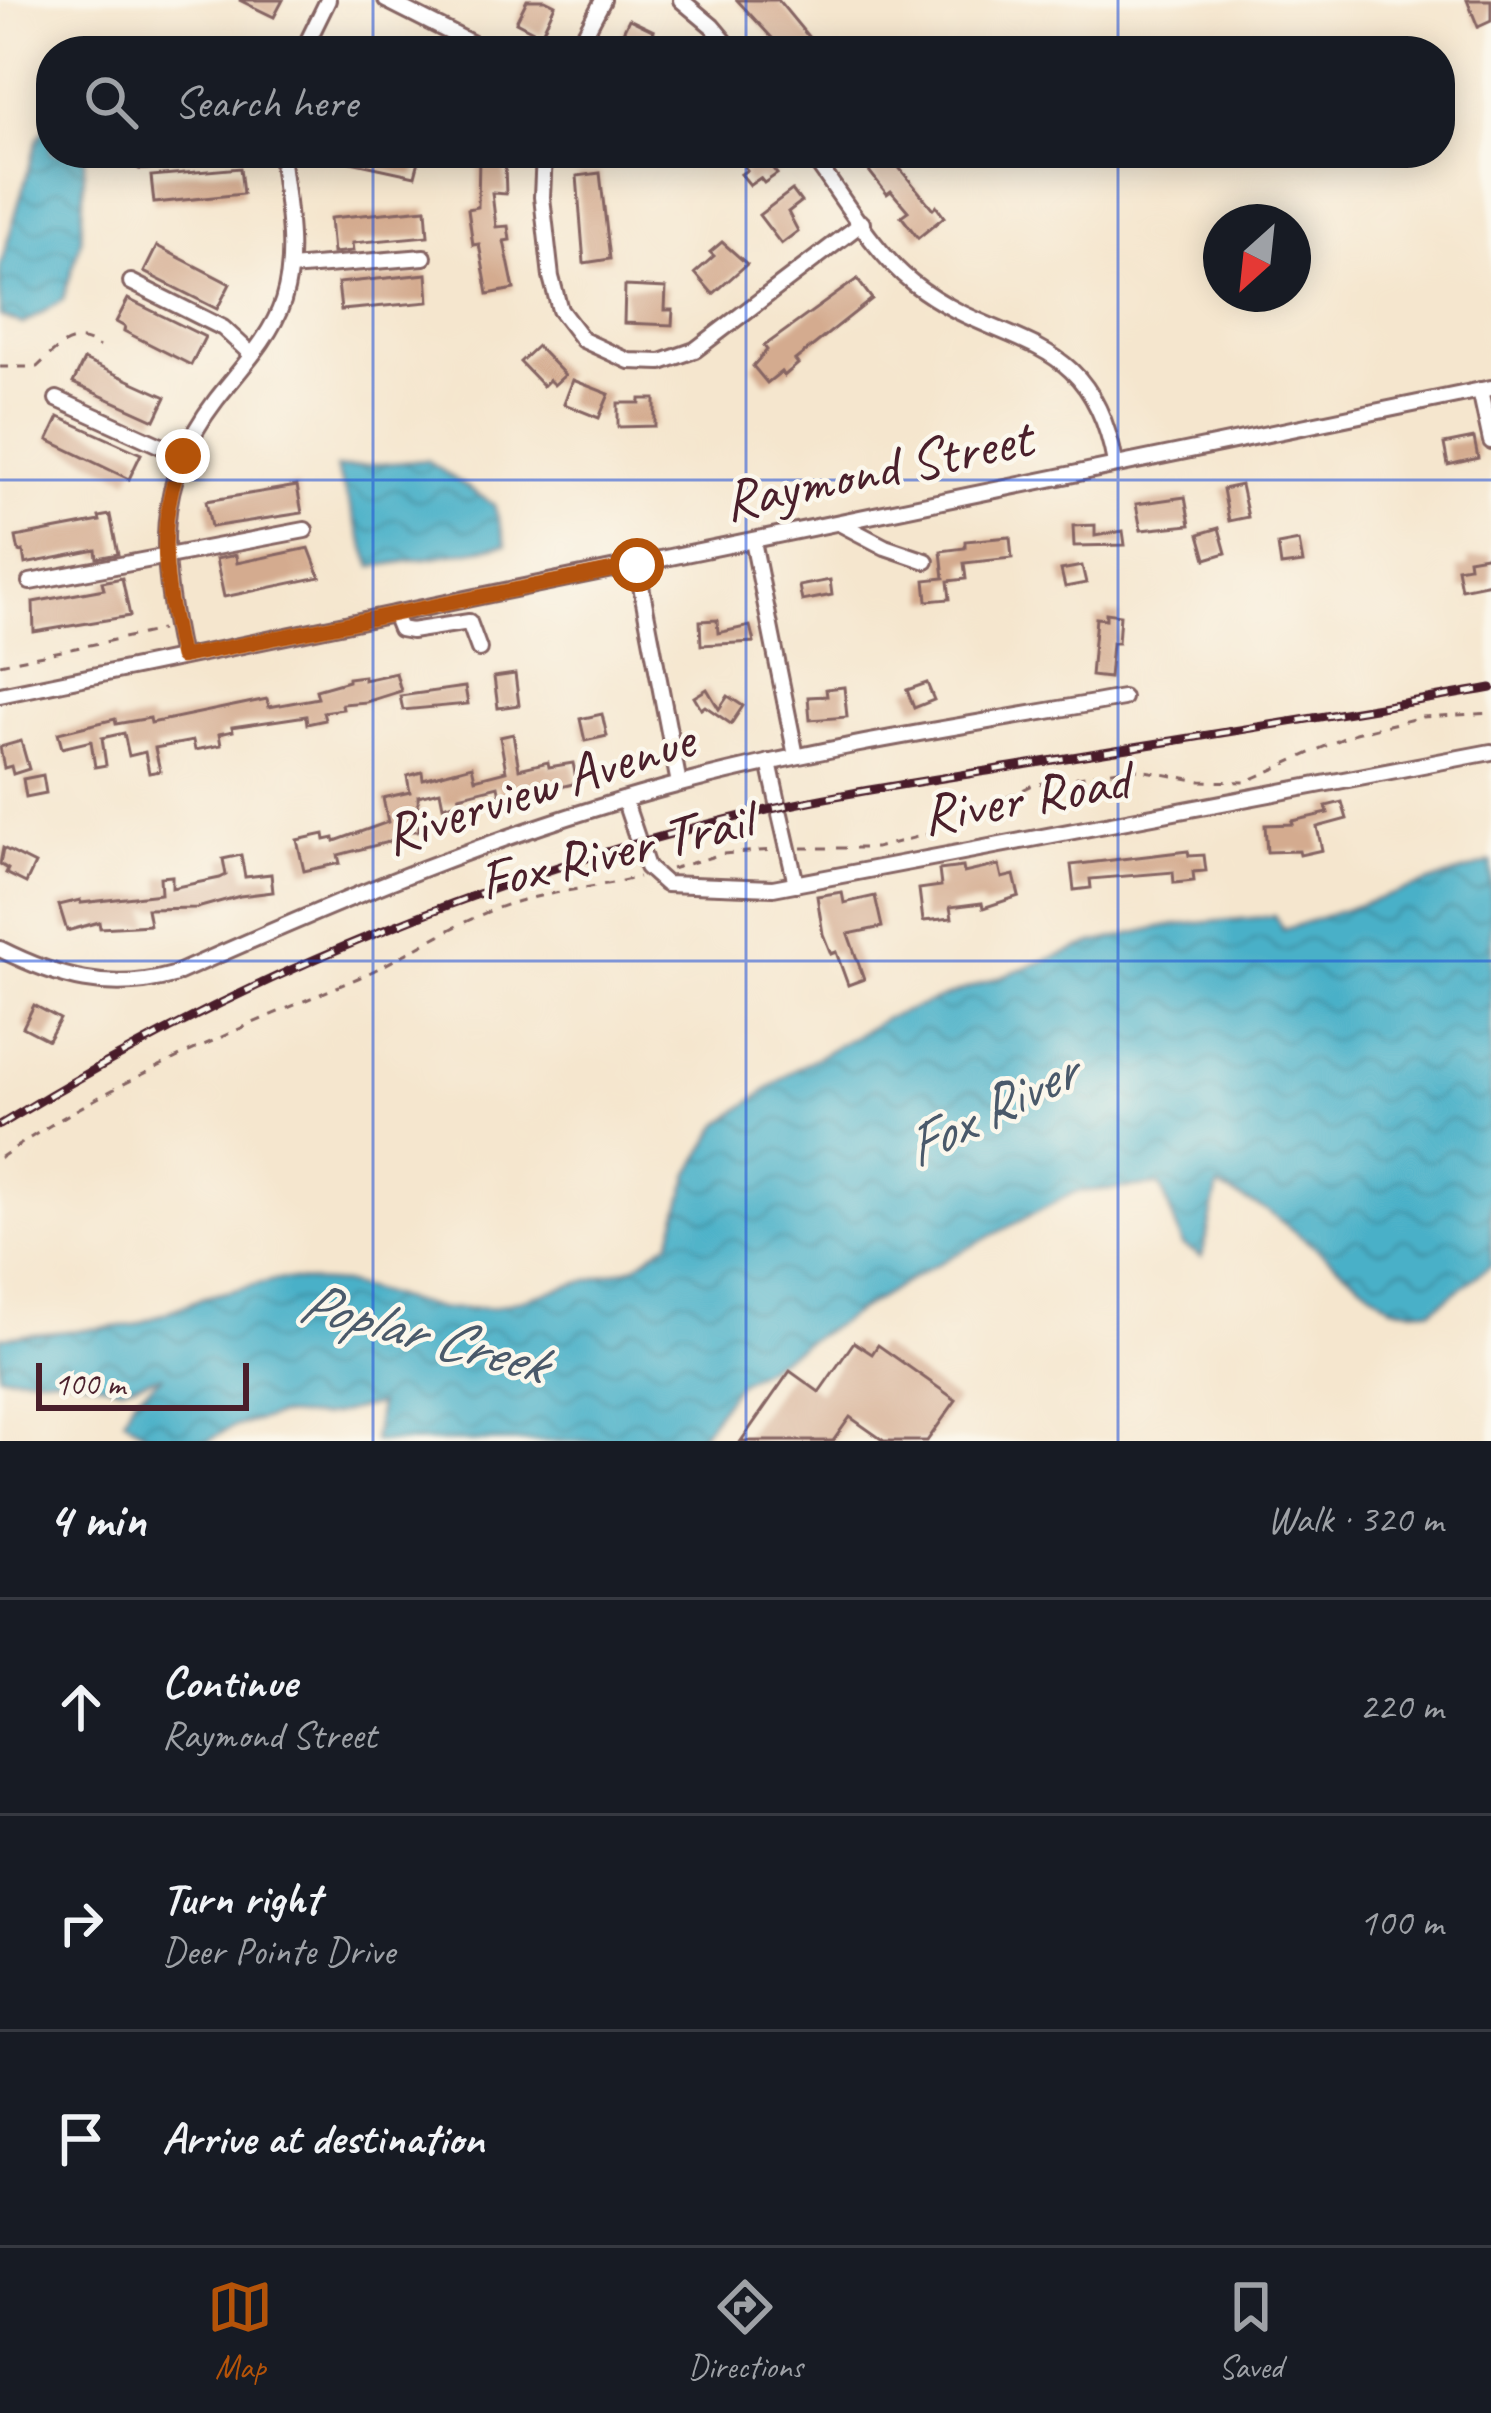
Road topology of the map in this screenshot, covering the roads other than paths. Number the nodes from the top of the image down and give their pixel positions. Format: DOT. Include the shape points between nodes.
graph roads {
  1 [pos="328,0"];
  2 [pos="386,0"];
  3 [pos="603,0"];
  4 [pos="681,0"];
  5 [pos="310,36"];
  6 [pos="457,36"];
  7 [pos="584,36"];
  8 [pos="721,36"];
  9 [pos="283,168"];
  10 [pos="543,168"];
  11 [pos="821,168"];
  12 [pos="862,223"];
  13 [pos="424,257"];
  14 [pos="290,268"];
  15 [pos="131,281"];
  16 [pos="251,355"];
  17 [pos="1486,389"];
  18 [pos="57,399"];
  19 [pos="1491,441"];
  20 [pos="183,456"];
  21 [pos="1115,464"];
  22 [pos="839,523"];
  23 [pos="305,530"];
  24 [pos="753,542"];
  25 [pos="164,557"];
  26 [pos="926,561"];
  27 [pos="637,565"];
  28 [pos="30,582"];
  29 [pos="394,614"];
  30 [pos="479,650"];
  31 [pos="181,657"];
  32 [pos="0,695"];
  33 [pos="1123,698"];
  34 [pos="1491,752"];
  35 [pos="796,756"];
  36 [pos="769,762"];
  37 [pos="679,784"];
  38 [pos="625,802"];
  39 [pos="796,884"];
  40 [pos="0,950"];
  1 -- 5 [label="street"];
  2 -- 6 [label="street"];
  3 -- 7 [label="street"];
  4 -- 8 [label="street"];
  9 -- 14 [label="street"];
  10 -- 12 [label="street" via="560,310 583,340 629,361 662,362 694,350"];
  11 -- 12 [label="street"];
  12 -- 21 [label="street" via="899,272 931,297 1067,366 1104,415"];
  13 -- 14 [label="street"];
  14 -- 16 [label="street" via="282,305"];
  15 -- 16 [label="street" via="223,328"];
  16 -- 20 [label="street"];
  17 -- 19 [label="street"];
  17 -- 21 [label="street, Raymond Street"];
  18 -- 20 [label="street"];
  20 -- 25 [label="street" via="167,507"];
  21 -- 22 [label="street, Raymond Street"];
  22 -- 24 [label="street, Raymond Street"];
  22 -- 26 [label="street"];
  23 -- 25 [label="street"];
  24 -- 27 [label="street, Raymond Street"];
  24 -- 35 [label="street"];
  25 -- 28 [label="street"];
  25 -- 31 [label="street"];
  27 -- 29 [label="street, Raymond Street"];
  27 -- 37 [label="street"];
  29 -- 30 [label="street" via="411,632 470,622"];
  29 -- 31 [label="street, Raymond Street"];
  31 -- 32 [label="street, Raymond Street"];
  33 -- 35 [label="street, Riverview Avenue"];
  34 -- 39 [label="street, River Road"];
  35 -- 36 [label="street, Riverview Avenue"];
  36 -- 37 [label="street, Riverview Avenue"];
  36 -- 39 [label="street"];
  37 -- 38 [label="street, Riverview Avenue"];
  38 -- 39 [label="street, River Road" via="637,844 666,884"];
  38 -- 40 [label="street, Riverview Avenue" via="342,898 147,982 86,982"];
}
